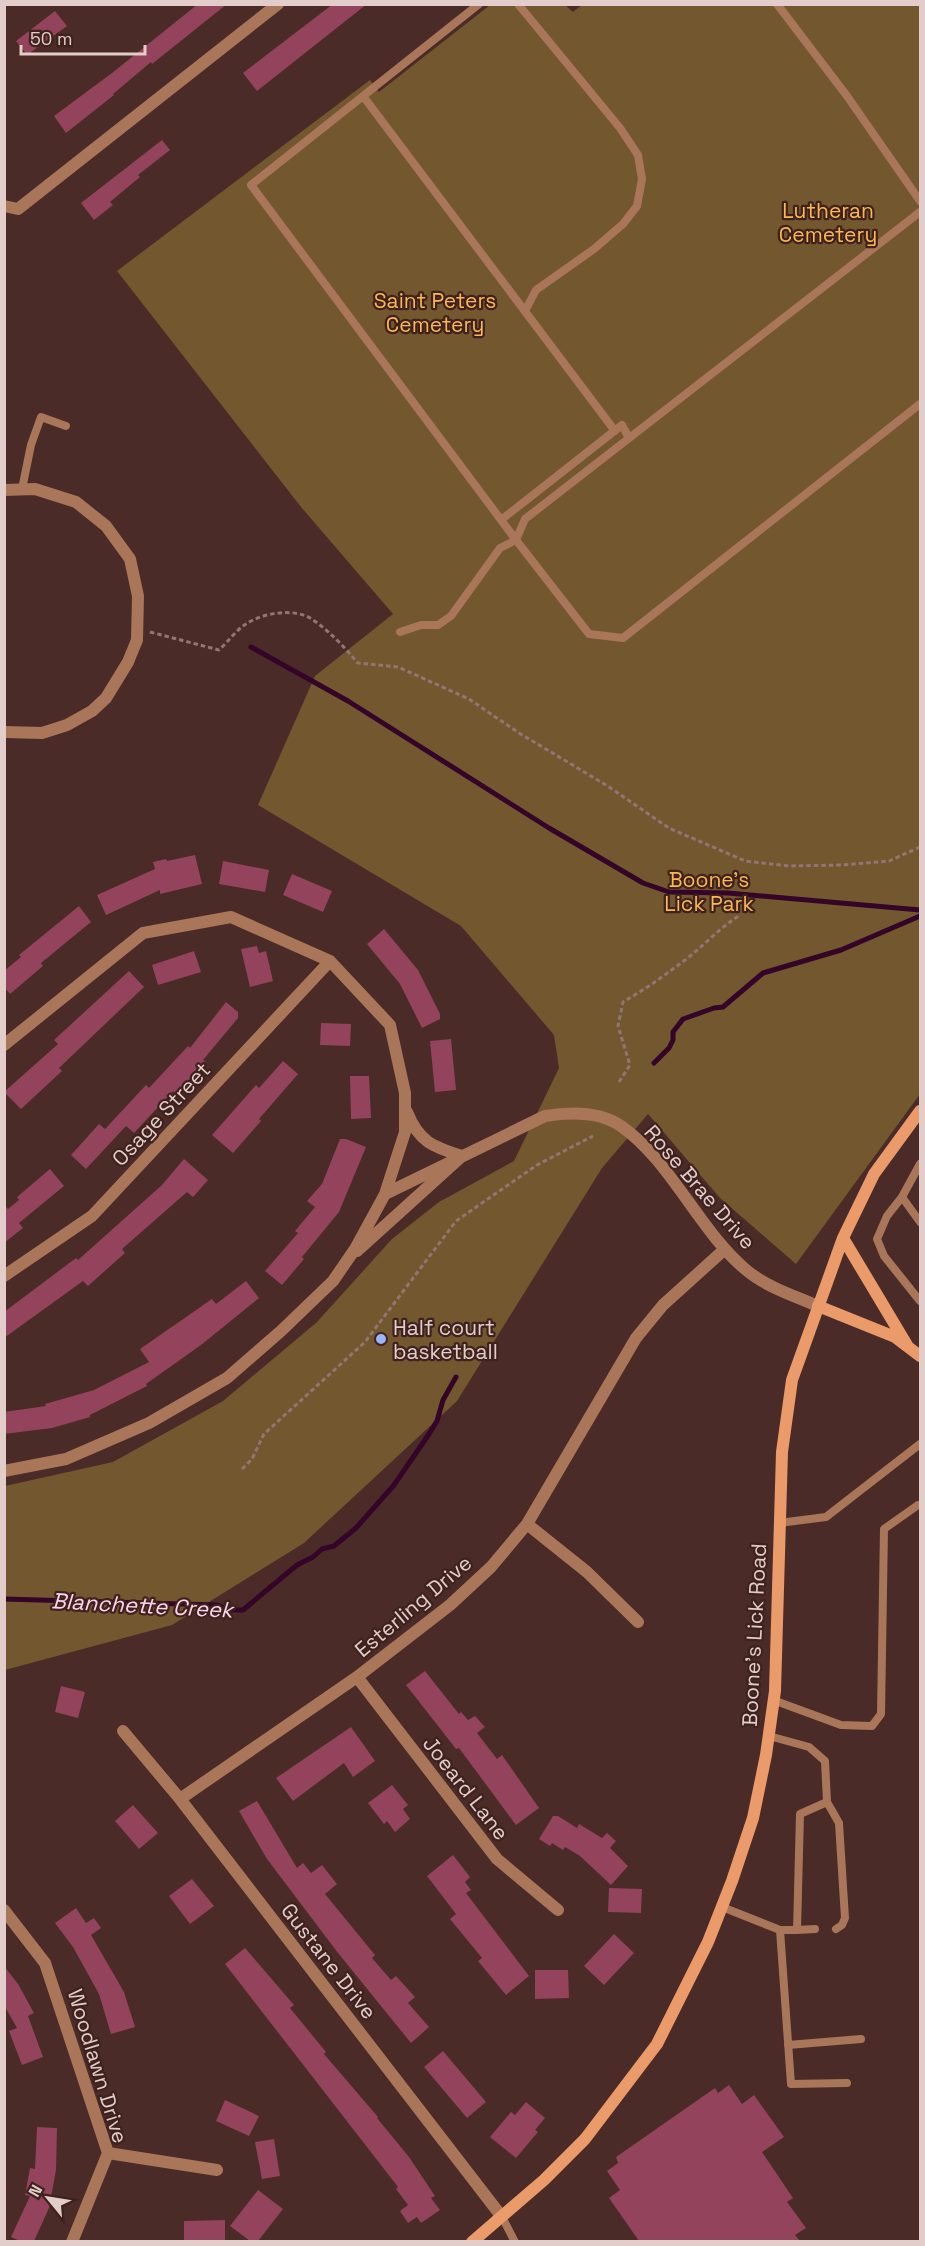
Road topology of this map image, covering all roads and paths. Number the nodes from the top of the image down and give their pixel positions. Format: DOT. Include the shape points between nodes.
graph roads {
  1 [pos="278,4"];
  2 [pos="479,4"];
  3 [pos="518,4"];
  4 [pos="777,4"];
  5 [pos="363,96"];
  6 [pos="921,201"];
  7 [pos="4,206"];
  8 [pos="921,212"];
  9 [pos="525,311"];
  10 [pos="921,404"];
  11 [pos="66,426"];
  12 [pos="615,431"];
  13 [pos="629,438"];
  14 [pos="22,489"];
  15 [pos="4,490"];
  16 [pos="501,520"];
  17 [pos="516,540"];
  18 [pos="137,629"];
  19 [pos="400,632"];
  20 [pos="4,732"];
  21 [pos="921,847"];
  22 [pos="740,915"];
  23 [pos="330,961"];
  24 [pos="4,1045"];
  25 [pos="619,1082"];
  26 [pos="405,1105"];
  27 [pos="918,1118"];
  28 [pos="593,1136"];
  29 [pos="462,1156"];
  30 [pos="921,1164"];
  31 [pos="385,1194"];
  32 [pos="902,1197"];
  33 [pos="921,1222"];
  34 [pos="843,1238"];
  35 [pos="725,1249"];
  36 [pos="348,1258"];
  37 [pos="4,1276"];
  38 [pos="921,1301"];
  39 [pos="818,1306"];
  40 [pos="907,1345"];
  41 [pos="920,1354"];
  42 [pos="921,1444"];
  43 [pos="242,1469"];
  44 [pos="4,1471"];
  45 [pos="921,1505"];
  46 [pos="779,1522"];
  47 [pos="527,1524"];
  48 [pos="638,1622"];
  49 [pos="357,1677"];
  50 [pos="773,1700"];
  51 [pos="123,1731"];
  52 [pos="769,1736"];
  53 [pos="180,1799"];
  54 [pos="827,1802"];
  55 [pos="722,1907"];
  56 [pos="4,1910"];
  57 [pos="558,1910"];
  58 [pos="797,1929"];
  59 [pos="815,1929"];
  60 [pos="836,1929"];
  61 [pos="780,1930"];
  62 [pos="861,2039"];
  63 [pos="789,2045"];
  64 [pos="847,2083"];
  65 [pos="108,2153"];
  66 [pos="217,2170"];
  67 [pos="502,2217"];
  68 [pos="72,2241"];
  69 [pos="472,2241"];
  70 [pos="515,2241"];
  1 -- 7 [label="street" via="18,209"];
  2 -- 5 [label="lane"];
  3 -- 9 [label="lane" via="620,128 638,155 642,179 637,206 623,224 536,290"];
  4 -- 6 [label="lane"];
  5 -- 9 [label="lane"];
  5 -- 16 [label="lane" via="251,185"];
  8 -- 13 [label="lane"];
  9 -- 12 [label="lane"];
  10 -- 17 [label="lane" via="623,638 589,634"];
  11 -- 14 [label="lane" via="41,417"];
  12 -- 13 [label="lane" via="622,425"];
  12 -- 16 [label="lane"];
  13 -- 17 [label="lane" via="525,519"];
  14 -- 15 [label="street"];
  14 -- 18 [label="street" via="35,489 76,502 106,526 130,559 138,596"];
  16 -- 17 [label="lane"];
  17 -- 19 [label="lane" via="500,548 451,616 438,625 421,625"];
  18 -- 20 [label="street" via="128,662 106,698 92,711 42,733"];
  18 -- 21 [label="path" via="219,650 244,625 262,615 308,616 338,640 358,663 398,667 469,699 669,828 746,861 789,866 842,865 889,861"];
  22 -- 25 [label="path" via="623,1002 618,1026 630,1065"];
  23 -- 24 [label="street" via="231,917 143,933"];
  23 -- 26 [label="street" via="390,1025"];
  23 -- 37 [label="street, Osage Street" via="92,1216"];
  26 -- 29 [label="street" via="416,1131 425,1141"];
  26 -- 31 [label="street" via="405,1131"];
  27 -- 34 [label="street, Boone's Lick Road" via="874,1174"];
  28 -- 43 [label="path" via="537,1165 456,1221 365,1342 264,1434 252,1459"];
  29 -- 31 [label="street, Rose Brae Drive"];
  29 -- 35 [label="street, Rose Brae Drive" via="545,1116 567,1112 603,1118 620,1126 645,1147"];
  29 -- 36 [label="street"];
  30 -- 32 [label="lane"];
  31 -- 36 [label="street"];
  32 -- 33 [label="lane"];
  32 -- 38 [label="lane" via="887,1216 877,1239 885,1256"];
  34 -- 39 [label="street, Boone's Lick Road"];
  34 -- 40 [label="street"];
  35 -- 39 [label="street, Rose Brae Drive" via="766,1285"];
  35 -- 47 [label="street, Esterling Drive" via="663,1305 636,1338"];
  36 -- 44 [label="street" via="333,1281 227,1378 149,1424 66,1459"];
  39 -- 40 [label="street"];
  39 -- 46 [label="street, Boone's Lick Road" via="792,1380 782,1452"];
  40 -- 41 [label="street"];
  42 -- 46 [label="lane" via="826,1517"];
  45 -- 50 [label="lane" via="884,1529 881,1714 872,1726 841,1725"];
  46 -- 50 [label="street, Boone's Lick Road"];
  47 -- 48 [label="street" via="587,1572"];
  47 -- 49 [label="street, Esterling Drive" via="491,1567 450,1605"];
  49 -- 53 [label="street, Esterling Drive"];
  49 -- 57 [label="street, Joeard Lane" via="497,1859"];
  50 -- 52 [label="street, Boone's Lick Road"];
  51 -- 53 [label="street, Gustane Drive"];
  52 -- 54 [label="lane" via="809,1747 825,1761"];
  52 -- 55 [label="street, Boone's Lick Road" via="753,1818"];
  53 -- 67 [label="street, Gustane Drive"];
  54 -- 58 [label="lane" via="800,1814"];
  54 -- 60 [label="lane" via="839,1823 845,1917"];
  55 -- 61 [label="lane"];
  55 -- 67 [label="street, Boone's Lick Road" via="657,2044 585,2139"];
  56 -- 65 [label="street, Woodlawn Drive" via="45,1963"];
  58 -- 59 [label="lane"];
  58 -- 61 [label="lane"];
  61 -- 63 [label="lane"];
  62 -- 63 [label="lane"];
  63 -- 64 [label="lane" via="791,2084"];
  65 -- 66 [label="street"];
  65 -- 68 [label="street, Woodlawn Drive"];
  67 -- 69 [label="street, Boone's Lick Road"];
  67 -- 70 [label="lane"];
}
